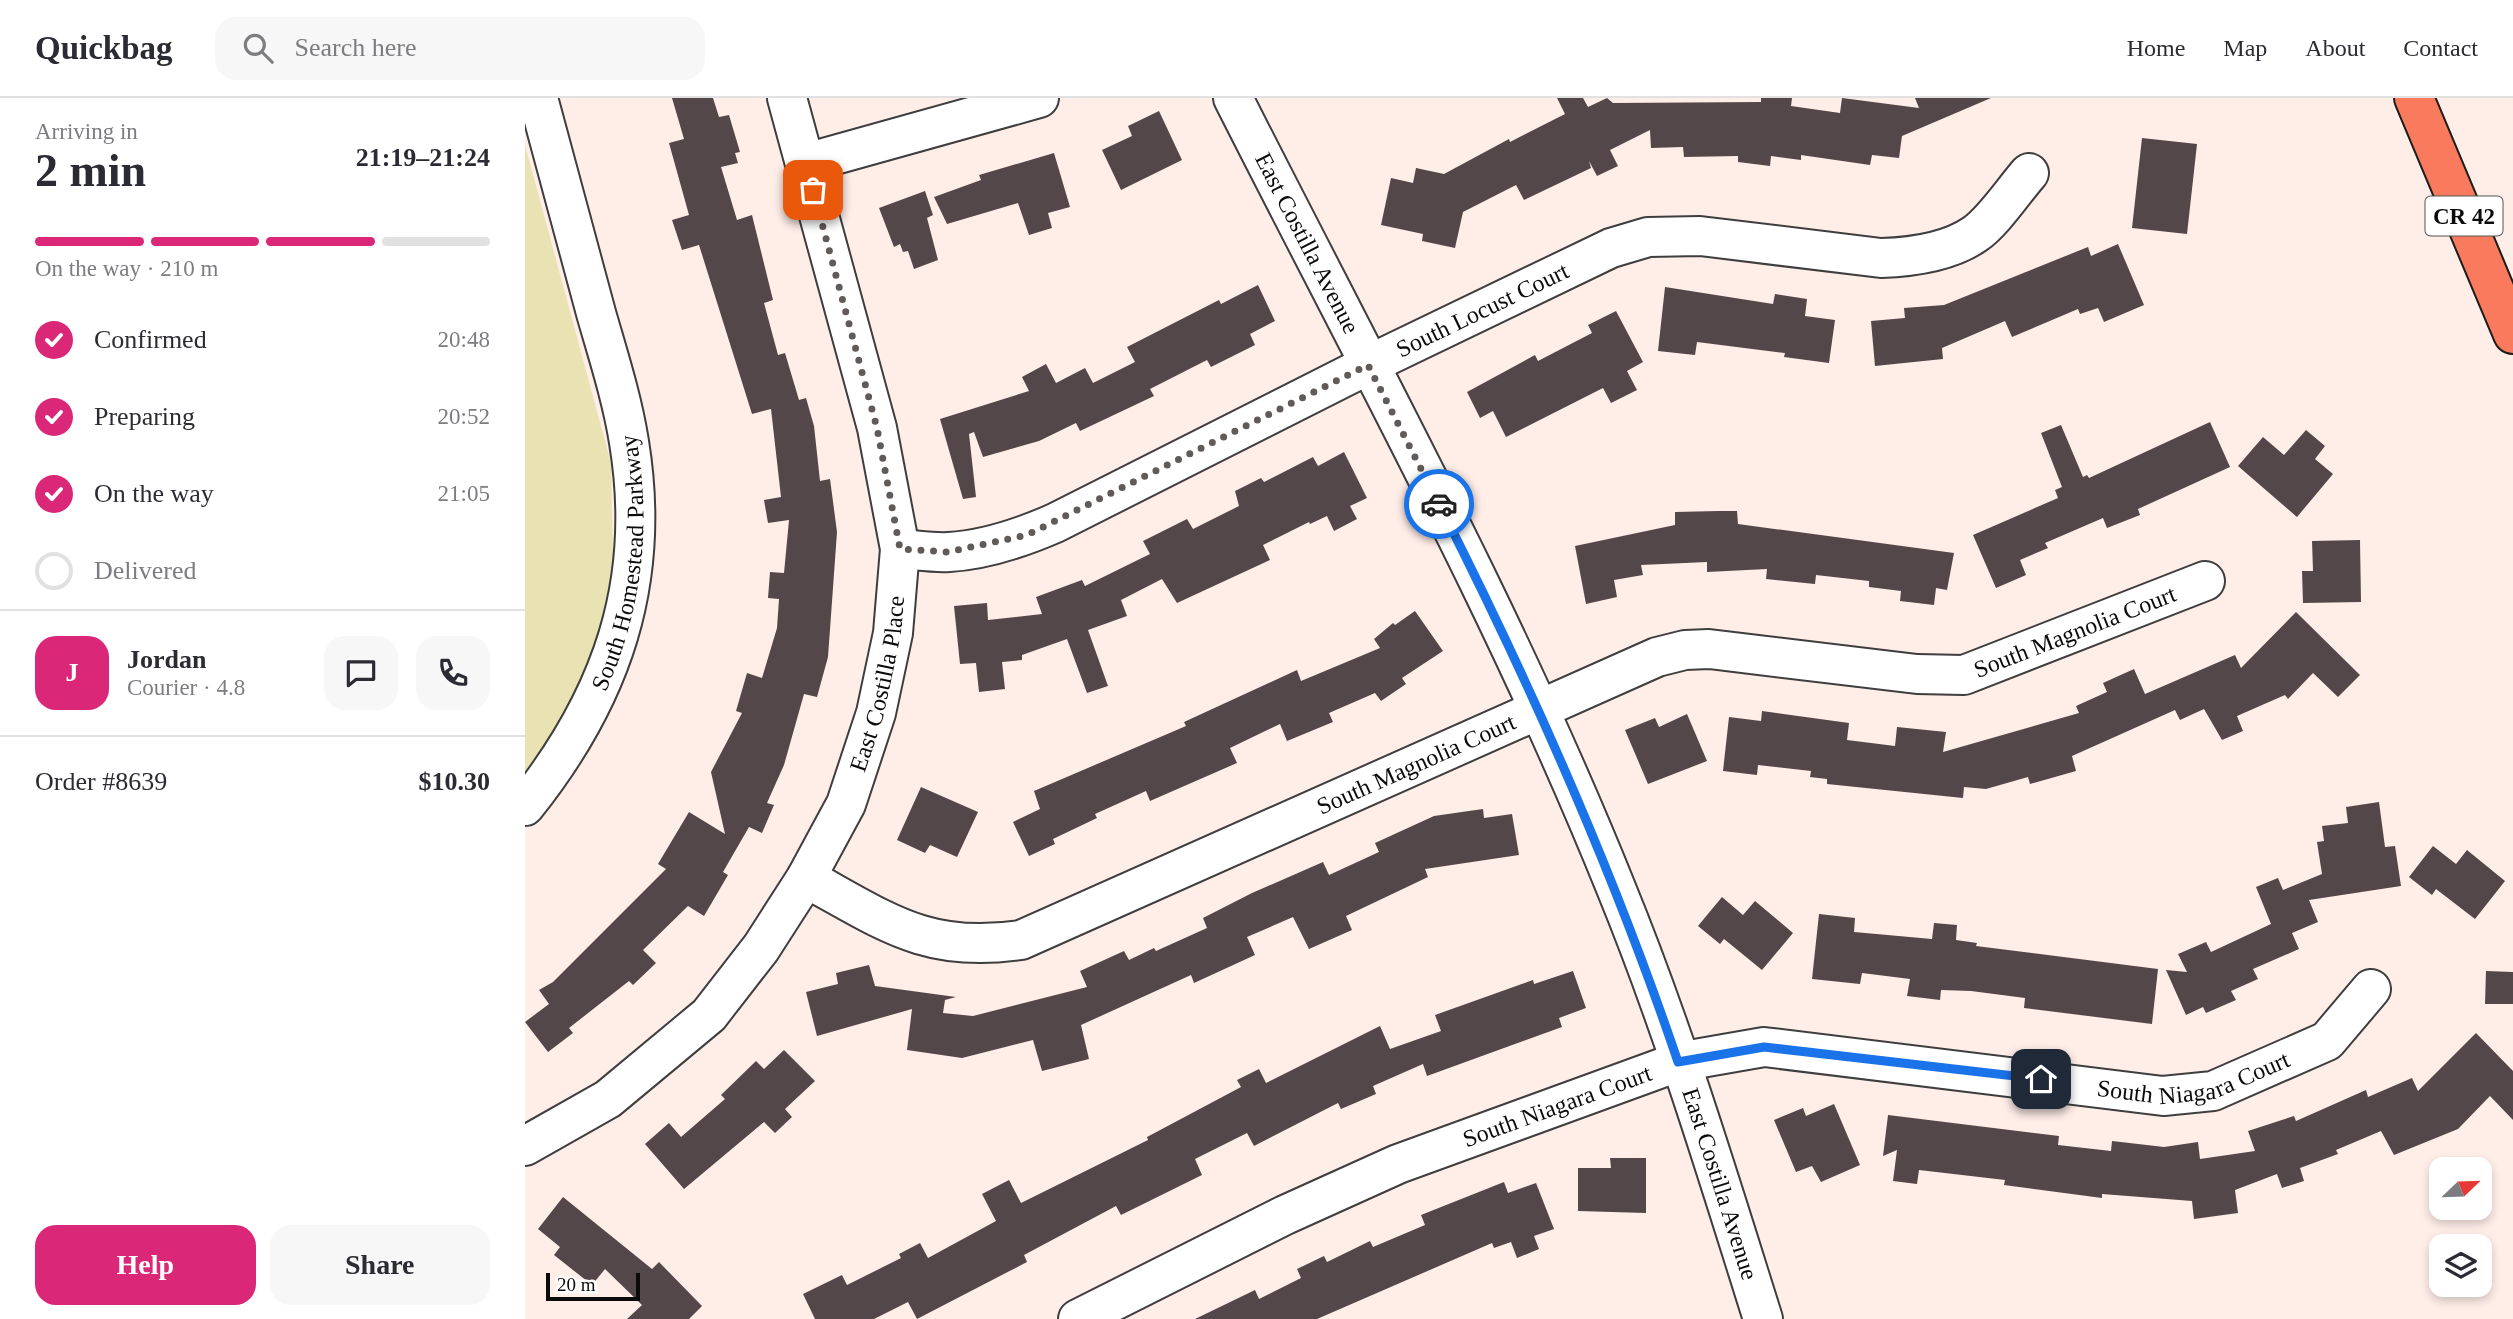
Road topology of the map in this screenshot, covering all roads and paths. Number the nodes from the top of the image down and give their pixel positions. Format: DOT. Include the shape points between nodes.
graph roads {
  1 [pos="538,98"];
  2 [pos="787,98"];
  3 [pos="1039,98"];
  4 [pos="1233,98"];
  5 [pos="2414,98"];
  6 [pos="806,163"];
  7 [pos="2029,173"];
  8 [pos="2513,334"];
  9 [pos="1368,365"];
  10 [pos="900,549"];
  11 [pos="2204,581"];
  12 [pos="1537,709"];
  13 [pos="525,806"];
  14 [pos="806,878"];
  15 [pos="2371,989"];
  16 [pos="1678,1062"];
  17 [pos="525,1146"];
  18 [pos="1078,1319"];
  19 [pos="1763,1319"];
  1 -- 13 [label="street, South Homestead Parkway" via="626,430 636,529 616,650 577,734"];
  2 -- 6 [label="street, East Costilla Place"];
  3 -- 6 [label="street"];
  4 -- 9 [label="street, East Costilla Avenue"];
  5 -- 8 [label="main road, CR 42"];
  6 -- 10 [label="street, East Costilla Place" via="877,428"];
  7 -- 9 [label="street, South Locust Court" via="1977,234 1952,245 1909,257 1881,258 1700,236 1648,237 1611,248"];
  9 -- 10 [label="street, South Locust Court" via="1027,535 948,552"];
  9 -- 12 [label="street, East Costilla Avenue"];
  10 -- 14 [label="street, East Costilla Place" via="893,633 876,713 846,804"];
  11 -- 12 [label="street, South Magnolia Court" via="1964,675 1685,650 1657,657"];
  12 -- 14 [label="street, South Magnolia Court" via="1021,940 986,945 945,942 896,928"];
  12 -- 16 [label="street, East Costilla Avenue" via="1617,889"];
  14 -- 17 [label="street, East Costilla Place" via="709,1016 608,1100"];
  15 -- 16 [label="street, South Niagara Court" via="2327,1041 2213,1091 2162,1096 1764,1047"];
  16 -- 18 [label="street, South Niagara Court" via="1398,1164"];
  16 -- 19 [label="street, East Costilla Avenue"];
}
